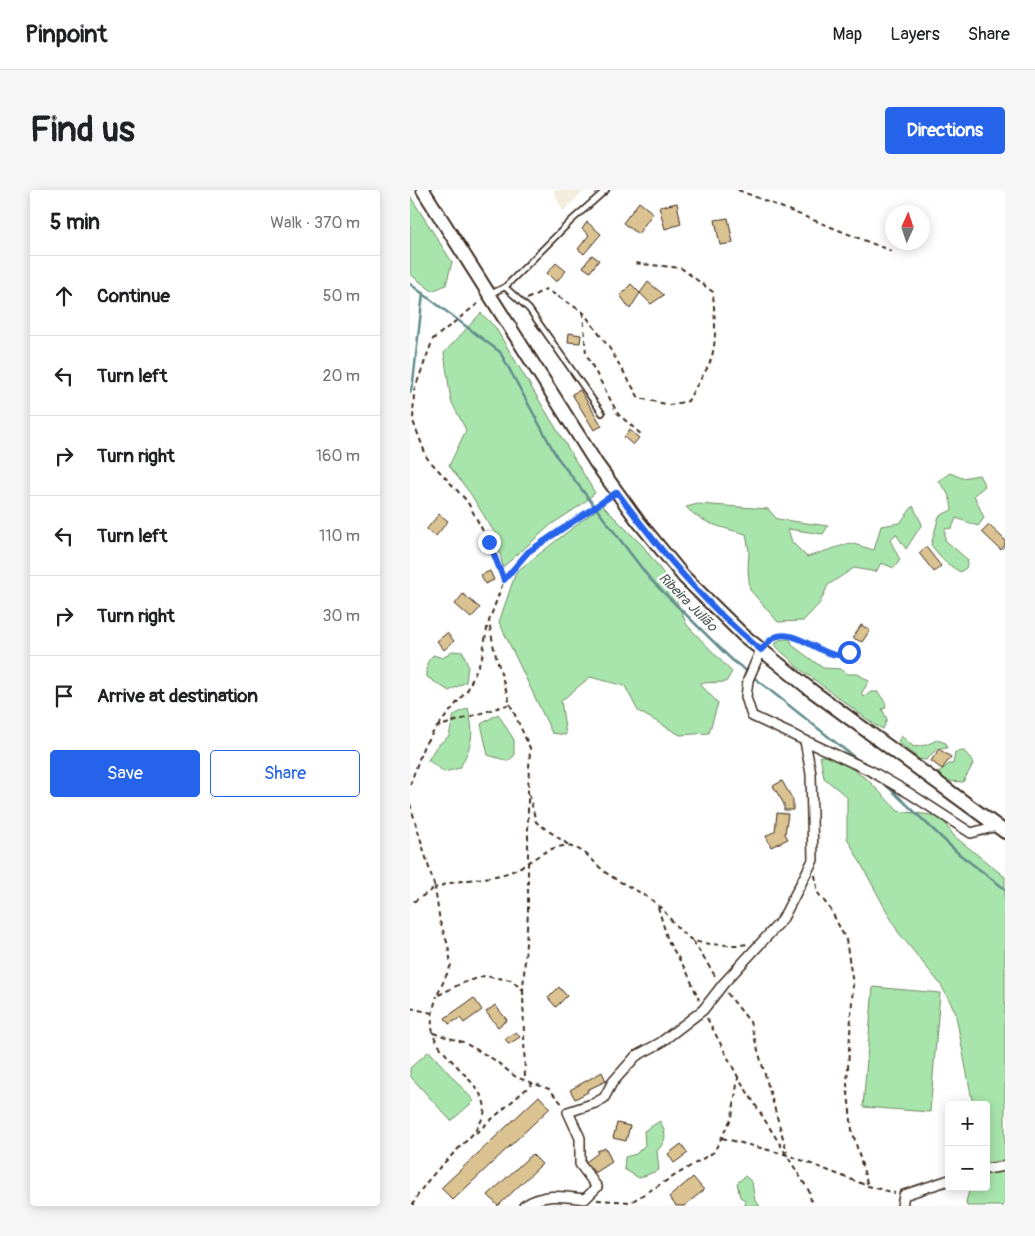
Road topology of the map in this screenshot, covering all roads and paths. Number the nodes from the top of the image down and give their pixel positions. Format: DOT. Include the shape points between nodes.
graph roads {
  1 [pos="423,190"];
  2 [pos="606,190"];
  3 [pos="738,190"];
  4 [pos="891,251"];
  5 [pos="634,263"];
  6 [pos="505,287"];
  7 [pos="490,294"];
  8 [pos="521,302"];
  9 [pos="583,312"];
  10 [pos="602,413"];
  11 [pos="643,436"];
  12 [pos="617,492"];
  13 [pos="504,580"];
  14 [pos="489,621"];
  15 [pos="853,646"];
  16 [pos="761,650"];
  17 [pos="510,704"];
  18 [pos="438,727"];
  19 [pos="805,741"];
  20 [pos="410,785"];
  21 [pos="528,790"];
  22 [pos="410,804"];
  23 [pos="1001,829"];
  24 [pos="570,846"];
  25 [pos="813,860"];
  26 [pos="528,863"];
  27 [pos="435,888"];
  28 [pos="410,904"];
  29 [pos="657,905"];
  30 [pos="693,941"];
  31 [pos="763,942"];
  32 [pos="722,986"];
  33 [pos="523,990"];
  34 [pos="437,996"];
  35 [pos="410,1008"];
  36 [pos="703,1010"];
  37 [pos="432,1013"];
  38 [pos="433,1034"];
  39 [pos="738,1077"];
  40 [pos="525,1080"];
  41 [pos="533,1083"];
  42 [pos="568,1112"];
  43 [pos="474,1134"];
  44 [pos="722,1138"];
  45 [pos="788,1155"];
  46 [pos="1005,1166"];
  47 [pos="990,1168"];
  48 [pos="945,1181"];
  49 [pos="868,1186"];
  50 [pos="904,1195"];
  51 [pos="585,1199"];
  52 [pos="412,1206"];
  53 [pos="524,1206"];
  54 [pos="812,1206"];
  55 [pos="902,1206"];
  1 -- 7 [label="main road"];
  2 -- 6 [label="lane"];
  3 -- 4 [label="path"];
  5 -- 9 [label="path" via="680,268 713,292 715,342 711,361 688,400 670,405 639,398"];
  6 -- 7 [label="lane"];
  6 -- 8 [label="lane"];
  7 -- 12 [label="main road"];
  7 -- 13 [label="path" via="433,339 414,391 413,421 427,458 467,501 489,542"];
  8 -- 9 [label="path" via="546,289"];
  8 -- 10 [label="lane"];
  9 -- 11 [label="path" via="586,354 618,414"];
  12 -- 13 [label="path" via="528,552"];
  12 -- 16 [label="main road" via="684,576"];
  13 -- 14 [label="path"];
  14 -- 17 [label="path"];
  14 -- 18 [label="path" via="482,657 468,689"];
  15 -- 16 [label="path" via="842,655 786,635 773,637"];
  16 -- 19 [label="street" via="748,680 746,697 752,716"];
  16 -- 23 [label="main road"];
  17 -- 18 [label="path"];
  17 -- 21 [label="path" via="530,748"];
  18 -- 20 [label="path" via="424,745"];
  19 -- 23 [label="street" via="872,771 971,833"];
  19 -- 25 [label="street" via="810,774"];
  21 -- 24 [label="path" via="536,822"];
  21 -- 26 [label="path"];
  22 -- 27 [label="path"];
  24 -- 26 [label="path" via="550,850"];
  24 -- 29 [label="path" via="584,852 606,872"];
  25 -- 31 [label="street" via="782,920"];
  25 -- 49 [label="path" via="818,893 846,940 853,984 847,1084 852,1130"];
  26 -- 27 [label="path" via="484,879 446,883"];
  26 -- 33 [label="path"];
  27 -- 28 [label="path"];
  27 -- 34 [label="path" via="451,965"];
  29 -- 30 [label="path"];
  29 -- 36 [label="path" via="668,941 687,972"];
  30 -- 31 [label="path" via="739,946"];
  30 -- 32 [label="path"];
  31 -- 32 [label="street"];
  32 -- 36 [label="street"];
  32 -- 45 [label="path" via="750,1022"];
  33 -- 34 [label="path" via="511,980 484,976"];
  33 -- 40 [label="path"];
  34 -- 37 [label="path"];
  35 -- 37 [label="path"];
  36 -- 39 [label="path"];
  36 -- 42 [label="street" via="660,1044 636,1056 612,1083 604,1098"];
  37 -- 38 [label="path"];
  38 -- 40 [label="path" via="463,1042"];
  38 -- 43 [label="path" via="442,1051 482,1096 485,1112"];
  39 -- 44 [label="path" via="732,1117"];
  39 -- 45 [label="path"];
  40 -- 41 [label="path"];
  41 -- 42 [label="path" via="549,1089"];
  41 -- 43 [label="path"];
  42 -- 51 [label="street" via="580,1138 580,1164 597,1188"];
  43 -- 52 [label="path" via="433,1175"];
  44 -- 45 [label="path"];
  44 -- 51 [label="path" via="714,1152 631,1202"];
  45 -- 49 [label="path"];
  45 -- 54 [label="path" via="809,1191"];
  46 -- 47 [label="street"];
  48 -- 50 [label="street"];
  49 -- 50 [label="path"];
  50 -- 55 [label="street"];
  51 -- 53 [label="street" via="536,1198"];
}
